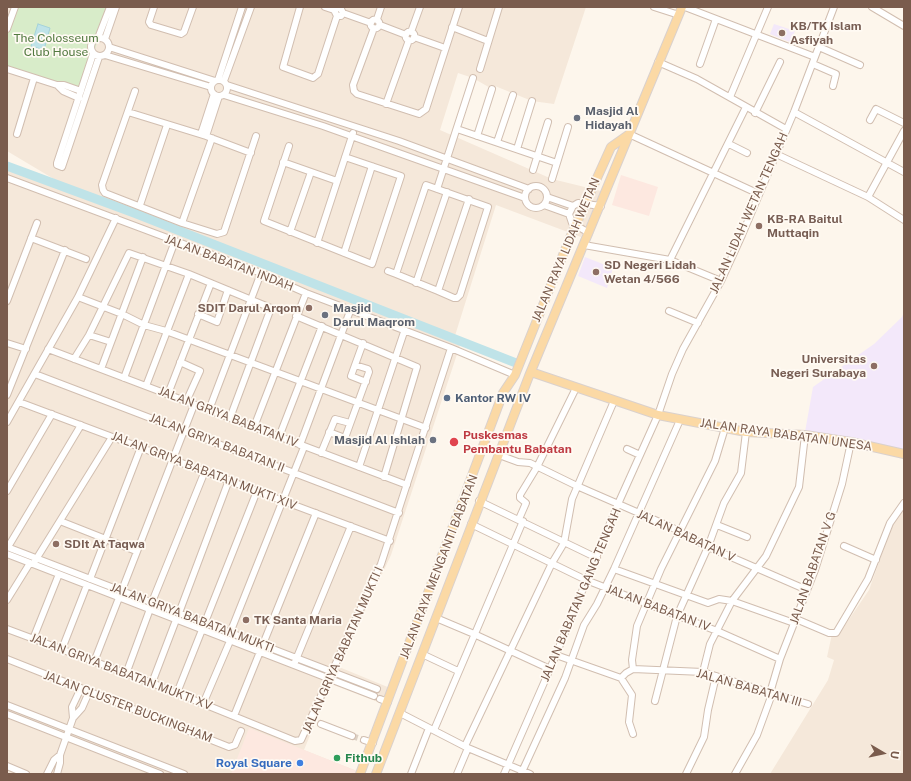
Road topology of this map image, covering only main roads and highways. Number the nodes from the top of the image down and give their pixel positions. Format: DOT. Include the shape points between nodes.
graph roads {
  1 [pos="683,7"];
  2 [pos="629,134"];
  3 [pos="530,374"];
  4 [pos="515,375"];
  5 [pos="904,454"];
  6 [pos="435,600"];
  7 [pos="360,774"];
  8 [pos="376,774"];
  1 -- 2 [label="main road, JALAN RAYA LIDAH WETAN"];
  2 -- 3 [label="main road, JALAN RAYA LIDAH WETAN"];
  2 -- 4 [label="main road, JALAN RAYA LIDAH WETAN" via="611,147 575,226"];
  3 -- 4 [label="main road"];
  3 -- 5 [label="main road, JALAN RAYA BABATAN UNESA" via="658,416 746,432 805,435 851,442"];
  3 -- 6 [label="main road, JALAN RAYA MENGANTI BABATAN" via="471,524"];
  4 -- 6 [label="main road, JALAN RAYA MENGANTI BABATAN" via="504,393"];
  6 -- 7 [label="main road, JALAN RAYA MENGANTI BABATAN" via="383,693 373,743"];
  6 -- 8 [label="main road, JALAN RAYA MENGANTI BABATAN" via="436,618"];
}
